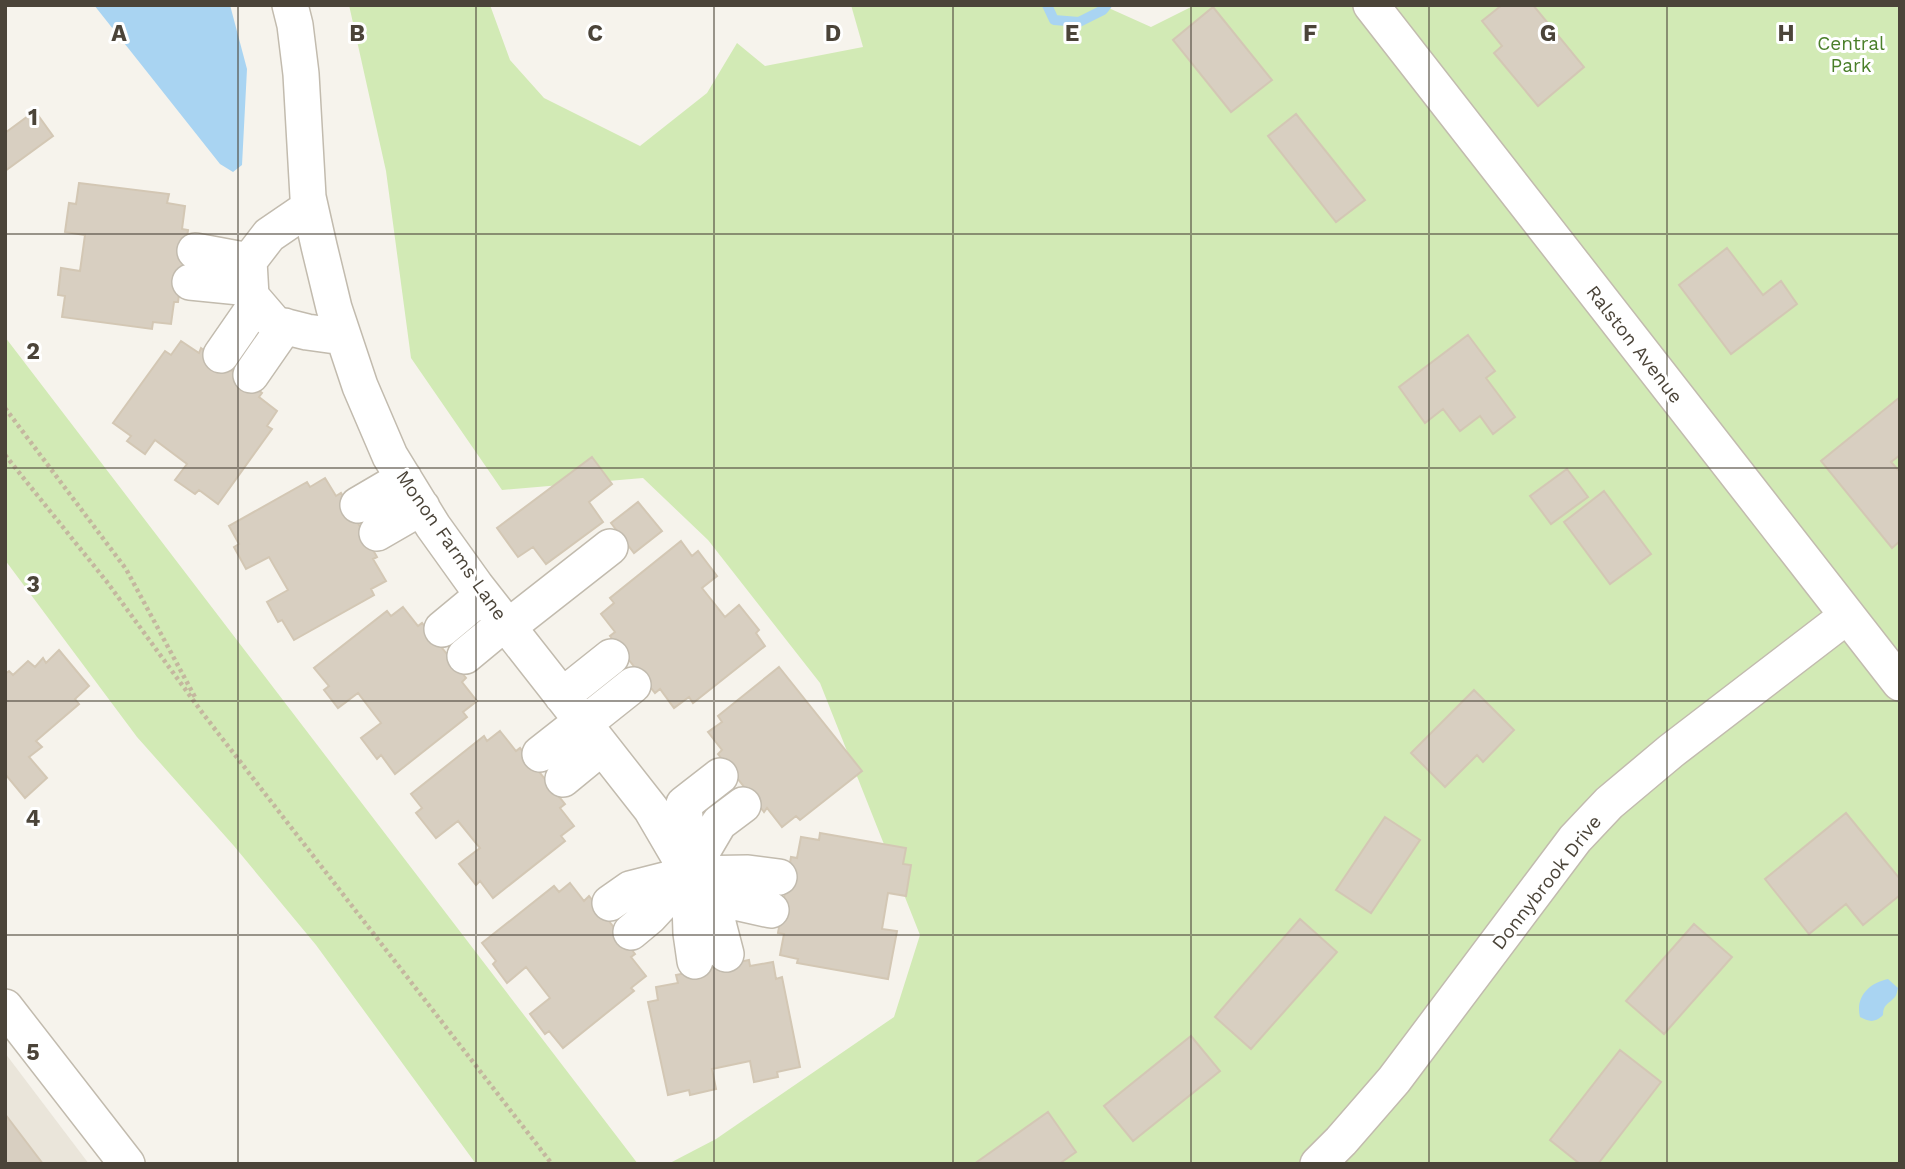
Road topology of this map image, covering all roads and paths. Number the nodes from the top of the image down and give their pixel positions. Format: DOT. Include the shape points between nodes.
graph roads {
  1 [pos="290,5"];
  2 [pos="1371,5"];
  3 [pos="310,207"];
  4 [pos="193,267"];
  5 [pos="252,284"];
  6 [pos="285,326"];
  7 [pos="343,337"];
  8 [pos="221,355"];
  9 [pos="251,375"];
  10 [pos="5,408"];
  11 [pos="5,456"];
  12 [pos="404,478"];
  13 [pos="422,507"];
  14 [pos="610,547"];
  15 [pos="484,595"];
  16 [pos="1847,617"];
  17 [pos="507,625"];
  18 [pos="442,629"];
  19 [pos="465,656"];
  20 [pos="611,657"];
  21 [pos="1900,683"];
  22 [pos="633,685"];
  23 [pos="204,715"];
  24 [pos="583,722"];
  25 [pos="552,767"];
  26 [pos="720,776"];
  27 [pos="743,805"];
  28 [pos="689,874"];
  29 [pos="775,894"];
  30 [pos="610,903"];
  31 [pos="631,932"];
  32 [pos="711,958"];
  33 [pos="5,1007"];
  34 [pos="127,1164"];
  35 [pos="552,1164"];
  36 [pos="1318,1164"];
  1 -- 3 [label="street, Monon Farms Lane" via="301,74"];
  2 -- 16 [label="street, Ralston Avenue"];
  3 -- 5 [label="street" via="270,235"];
  3 -- 7 [label="street, Monon Farms Lane"];
  4 -- 5 [label="street"];
  5 -- 6 [label="street" via="275,324"];
  5 -- 8 [label="street"];
  6 -- 7 [label="street"];
  6 -- 9 [label="street"];
  7 -- 12 [label="street, Monon Farms Lane" via="390,456"];
  10 -- 23 [label="path" via="126,569"];
  11 -- 23 [label="path" via="107,582"];
  12 -- 13 [label="street, Monon Farms Lane"];
  12 -- 13 [label="street" via="367,519"];
  13 -- 15 [label="street, Monon Farms Lane"];
  14 -- 17 [label="street"];
  15 -- 17 [label="street, Monon Farms Lane"];
  15 -- 18 [label="street"];
  16 -- 21 [label="street, Ralston Avenue"];
  16 -- 36 [label="street, Donnybrook Drive" via="1609,803 1575,839 1394,1080"];
  17 -- 19 [label="street"];
  17 -- 24 [label="street, Monon Farms Lane"];
  20 -- 24 [label="street"];
  22 -- 24 [label="street"];
  23 -- 35 [label="path"];
  24 -- 25 [label="street"];
  24 -- 28 [label="street, Monon Farms Lane" via="651,809"];
  26 -- 28 [label="street" via="684,804"];
  27 -- 28 [label="street" via="719,823"];
  28 -- 29 [label="street" via="739,903"];
  28 -- 30 [label="street" via="629,889"];
  28 -- 31 [label="street"];
  28 -- 32 [label="street" via="691,933"];
  33 -- 34 [label="street"];
}
